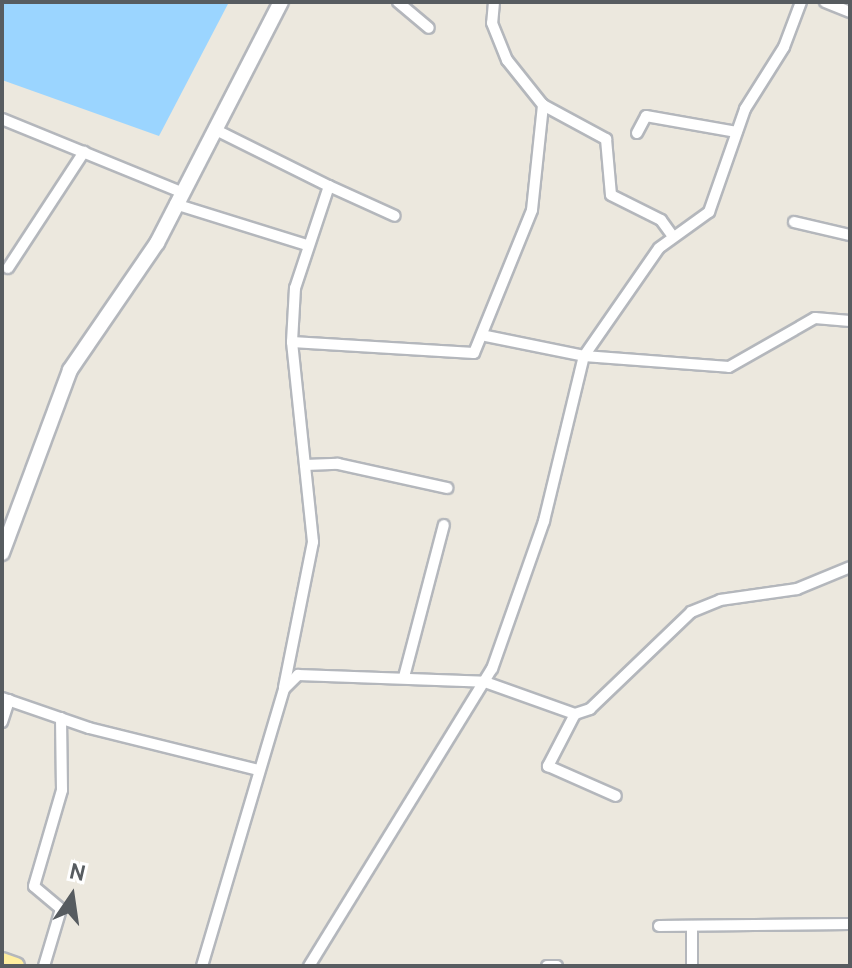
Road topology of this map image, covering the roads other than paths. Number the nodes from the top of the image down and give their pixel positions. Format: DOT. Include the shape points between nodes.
graph roads {
  1 [pos="281,2"];
  2 [pos="398,2"];
  3 [pos="494,2"];
  4 [pos="801,2"];
  5 [pos="825,2"];
  6 [pos="850,12"];
  7 [pos="429,28"];
  8 [pos="543,105"];
  9 [pos="2,119"];
  10 [pos="214,129"];
  11 [pos="737,132"];
  12 [pos="637,133"];
  13 [pos="84,152"];
  14 [pos="329,186"];
  15 [pos="178,198"];
  16 [pos="395,216"];
  17 [pos="794,222"];
  18 [pos="672,235"];
  19 [pos="850,235"];
  20 [pos="307,245"];
  21 [pos="8,268"];
  22 [pos="850,321"];
  23 [pos="486,336"];
  24 [pos="292,342"];
  25 [pos="584,356"];
  26 [pos="305,465"];
  27 [pos="447,488"];
  28 [pos="444,525"];
  29 [pos="2,553"];
  30 [pos="850,567"];
  31 [pos="404,677"];
  32 [pos="485,682"];
  33 [pos="284,689"];
  34 [pos="6,699"];
  35 [pos="575,714"];
  36 [pos="61,718"];
  37 [pos="2,722"];
  38 [pos="259,770"];
  39 [pos="616,796"];
  40 [pos="850,924"];
  41 [pos="659,926"];
  42 [pos="692,926"];
  43 [pos="2,961"];
  44 [pos="16,966"];
  45 [pos="44,966"];
  46 [pos="202,966"];
  47 [pos="309,966"];
  48 [pos="547,966"];
  49 [pos="557,966"];
  50 [pos="692,966"];
  1 -- 10 [label="street"];
  2 -- 7 [label="street"];
  3 -- 8 [label="street" via="498,44"];
  4 -- 11 [label="street"];
  5 -- 6 [label="street"];
  8 -- 18 [label="street" via="606,139 611,195 661,220"];
  8 -- 23 [label="street" via="532,210"];
  9 -- 13 [label="street"];
  10 -- 14 [label="street"];
  10 -- 15 [label="street"];
  11 -- 12 [label="street" via="646,116"];
  11 -- 18 [label="street" via="709,212"];
  13 -- 15 [label="street"];
  13 -- 21 [label="street"];
  14 -- 16 [label="street"];
  14 -- 20 [label="street"];
  15 -- 20 [label="street"];
  15 -- 29 [label="street" via="157,243 70,370"];
  17 -- 19 [label="street"];
  18 -- 25 [label="street"];
  20 -- 24 [label="street" via="295,288"];
  22 -- 25 [label="street" via="815,318 729,367"];
  23 -- 24 [label="street" via="464,357"];
  23 -- 25 [label="street"];
  24 -- 26 [label="street"];
  25 -- 32 [label="street" via="533,561"];
  26 -- 27 [label="street" via="338,464"];
  26 -- 33 [label="street" via="313,542"];
  28 -- 31 [label="street"];
  30 -- 35 [label="street" via="797,589 720,600 691,612 600,700"];
  31 -- 32 [label="street"];
  31 -- 33 [label="street" via="298,675"];
  32 -- 35 [label="street"];
  32 -- 47 [label="street"];
  33 -- 38 [label="street"];
  34 -- 36 [label="street"];
  34 -- 37 [label="street"];
  35 -- 39 [label="street" via="548,766"];
  36 -- 38 [label="street"];
  36 -- 45 [label="street" via="62,790 34,886 61,909"];
  38 -- 46 [label="street"];
  40 -- 42 [label="street"];
  41 -- 42 [label="street"];
  42 -- 50 [label="street"];
  43 -- 44 [label="main road"];
  48 -- 49 [label="street"];
}
